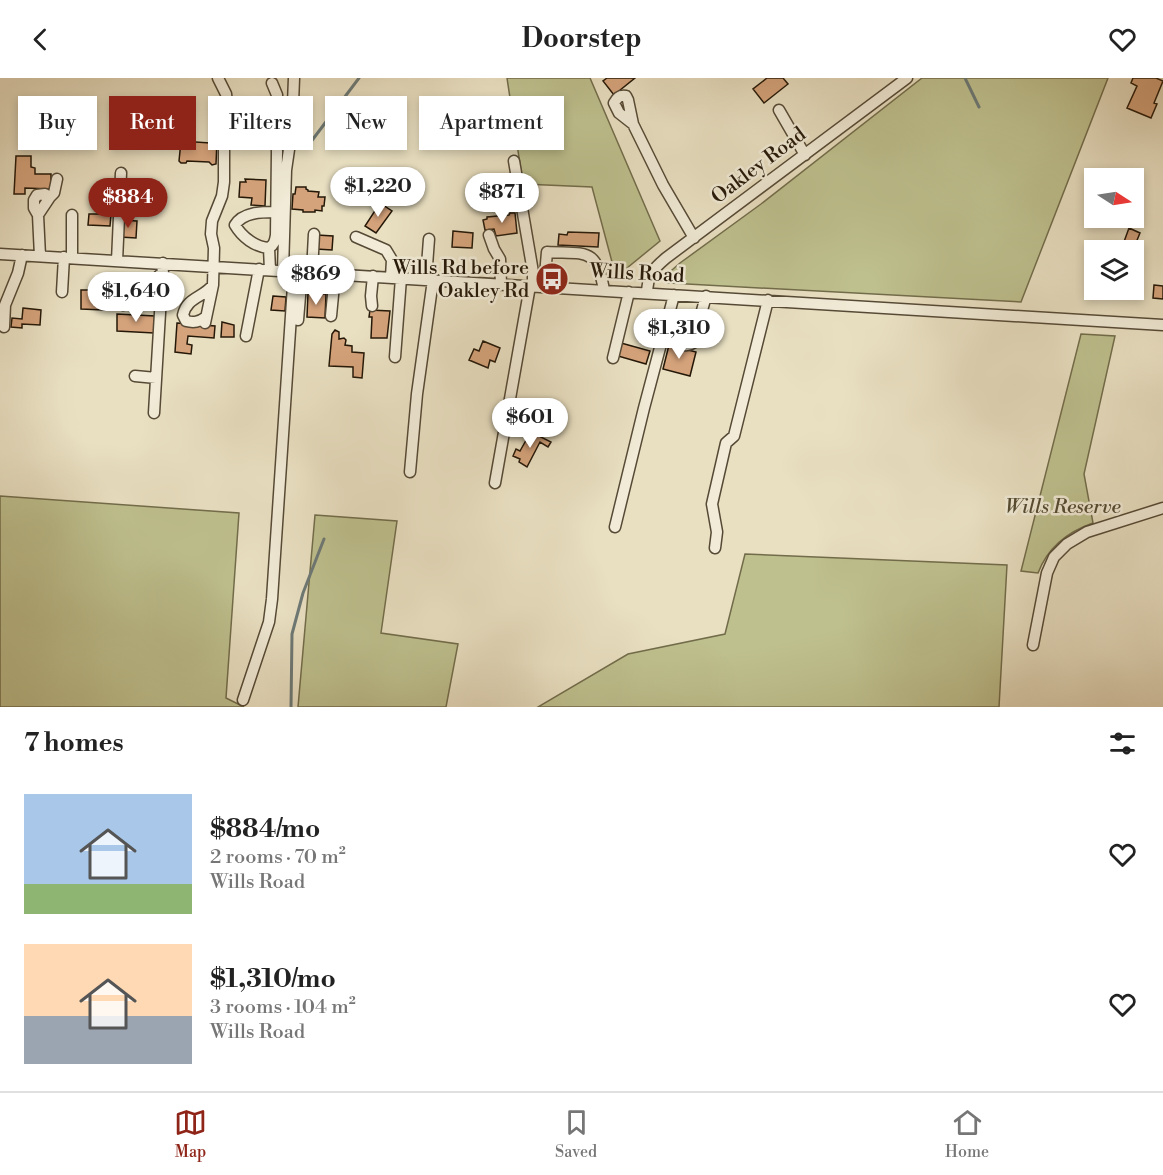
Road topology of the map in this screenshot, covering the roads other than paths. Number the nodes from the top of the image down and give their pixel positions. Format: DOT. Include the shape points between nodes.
graph roads {
  1 [pos="218,78"];
  2 [pos="294,78"];
  3 [pos="902,80"];
  4 [pos="272,83"];
  5 [pos="779,110"];
  6 [pos="633,124"];
  7 [pos="805,155"];
  8 [pos="514,161"];
  9 [pos="121,173"];
  10 [pos="57,179"];
  11 [pos="275,212"];
  12 [pos="72,215"];
  13 [pos="314,234"];
  14 [pos="489,235"];
  15 [pos="356,237"];
  16 [pos="694,238"];
  17 [pos="429,239"];
  18 [pos="269,248"];
  19 [pos="0,254"];
  20 [pos="22,255"];
  21 [pos="40,256"];
  22 [pos="68,258"];
  23 [pos="117,261"];
  24 [pos="214,267"];
  25 [pos="163,268"];
  26 [pos="264,270"];
  27 [pos="298,272"];
  28 [pos="335,274"];
  29 [pos="373,276"];
  30 [pos="396,278"];
  31 [pos="430,280"];
  32 [pos="501,284"];
  33 [pos="213,285"];
  34 [pos="536,286"];
  35 [pos="604,290"];
  36 [pos="62,292"];
  37 [pos="629,292"];
  38 [pos="647,293"];
  39 [pos="674,294"];
  40 [pos="706,296"];
  41 [pos="768,300"];
  42 [pos="123,305"];
  43 [pos="372,306"];
  44 [pos="331,316"];
  45 [pos="298,321"];
  46 [pos="1163,325"];
  47 [pos="4,327"];
  48 [pos="665,329"];
  49 [pos="246,336"];
  50 [pos="396,357"];
  51 [pos="613,358"];
  52 [pos="135,376"];
  53 [pos="156,378"];
  54 [pos="154,413"];
  55 [pos="410,472"];
  56 [pos="495,483"];
  57 [pos="1163,508"];
  58 [pos="615,527"];
  59 [pos="715,548"];
  60 [pos="1033,645"];
  61 [pos="243,700"];
  1 -- 24 [label="street" via="227,103 222,196 212,221"];
  2 -- 27 [label="street" via="286,170"];
  3 -- 7 [label="street, Oakley Road"];
  4 -- 11 [label="street" via="278,111"];
  5 -- 7 [label="street"];
  6 -- 16 [label="street"];
  7 -- 16 [label="street, Oakley Road"];
  8 -- 34 [label="street"];
  9 -- 23 [label="street"];
  10 -- 21 [label="street" via="50,197 37,195 34,200"];
  11 -- 18 [label="street" via="275,241"];
  11 -- 18 [label="street" via="247,215 235,225 254,244"];
  12 -- 22 [label="street"];
  13 -- 27 [label="street"];
  14 -- 32 [label="street" via="500,259"];
  15 -- 30 [label="street" via="386,250"];
  16 -- 38 [label="street, Oakley Road" via="656,267 648,278"];
  17 -- 31 [label="street"];
  18 -- 26 [label="street"];
  19 -- 20 [label="street, Wills Road"];
  20 -- 21 [label="street, Wills Road"];
  20 -- 47 [label="street" via="5,305"];
  21 -- 22 [label="street, Wills Road"];
  22 -- 23 [label="street, Wills Road"];
  22 -- 36 [label="street"];
  23 -- 25 [label="street, Wills Road"];
  24 -- 25 [label="street, Wills Road"];
  24 -- 26 [label="street, Wills Road"];
  24 -- 33 [label="street"];
  25 -- 42 [label="street"];
  25 -- 53 [label="street"];
  26 -- 27 [label="street, Wills Road"];
  26 -- 49 [label="street"];
  27 -- 28 [label="street, Wills Road"];
  27 -- 45 [label="street"];
  27 -- 61 [label="street" via="272,599 269,621"];
  28 -- 29 [label="street, Wills Road"];
  28 -- 44 [label="street"];
  29 -- 30 [label="street, Wills Road"];
  29 -- 43 [label="street"];
  30 -- 31 [label="street, Wills Road"];
  30 -- 50 [label="street"];
  31 -- 32 [label="street, Wills Road"];
  31 -- 55 [label="street"];
  32 -- 34 [label="street, Wills Road"];
  33 -- 33 [label="street" via="206,320 186,321 183,315 187,305"];
  34 -- 35 [label="street, Wills Road"];
  34 -- 35 [label="street" via="548,252 582,254 595,260"];
  34 -- 56 [label="street"];
  35 -- 37 [label="street, Wills Road"];
  37 -- 38 [label="street, Wills Road"];
  37 -- 51 [label="street"];
  38 -- 39 [label="street, Wills Road"];
  39 -- 40 [label="street, Wills Road"];
  39 -- 48 [label="street"];
  40 -- 41 [label="street, Wills Road"];
  40 -- 48 [label="street" via="693,343 680,344"];
  41 -- 46 [label="street, Wills Road"];
  41 -- 59 [label="street" via="734,436 726,443 712,504 717,532"];
  48 -- 58 [label="street"];
  52 -- 53 [label="street"];
  53 -- 54 [label="street"];
  57 -- 60 [label="street" via="1087,532 1054,557 1047,573"];
}
